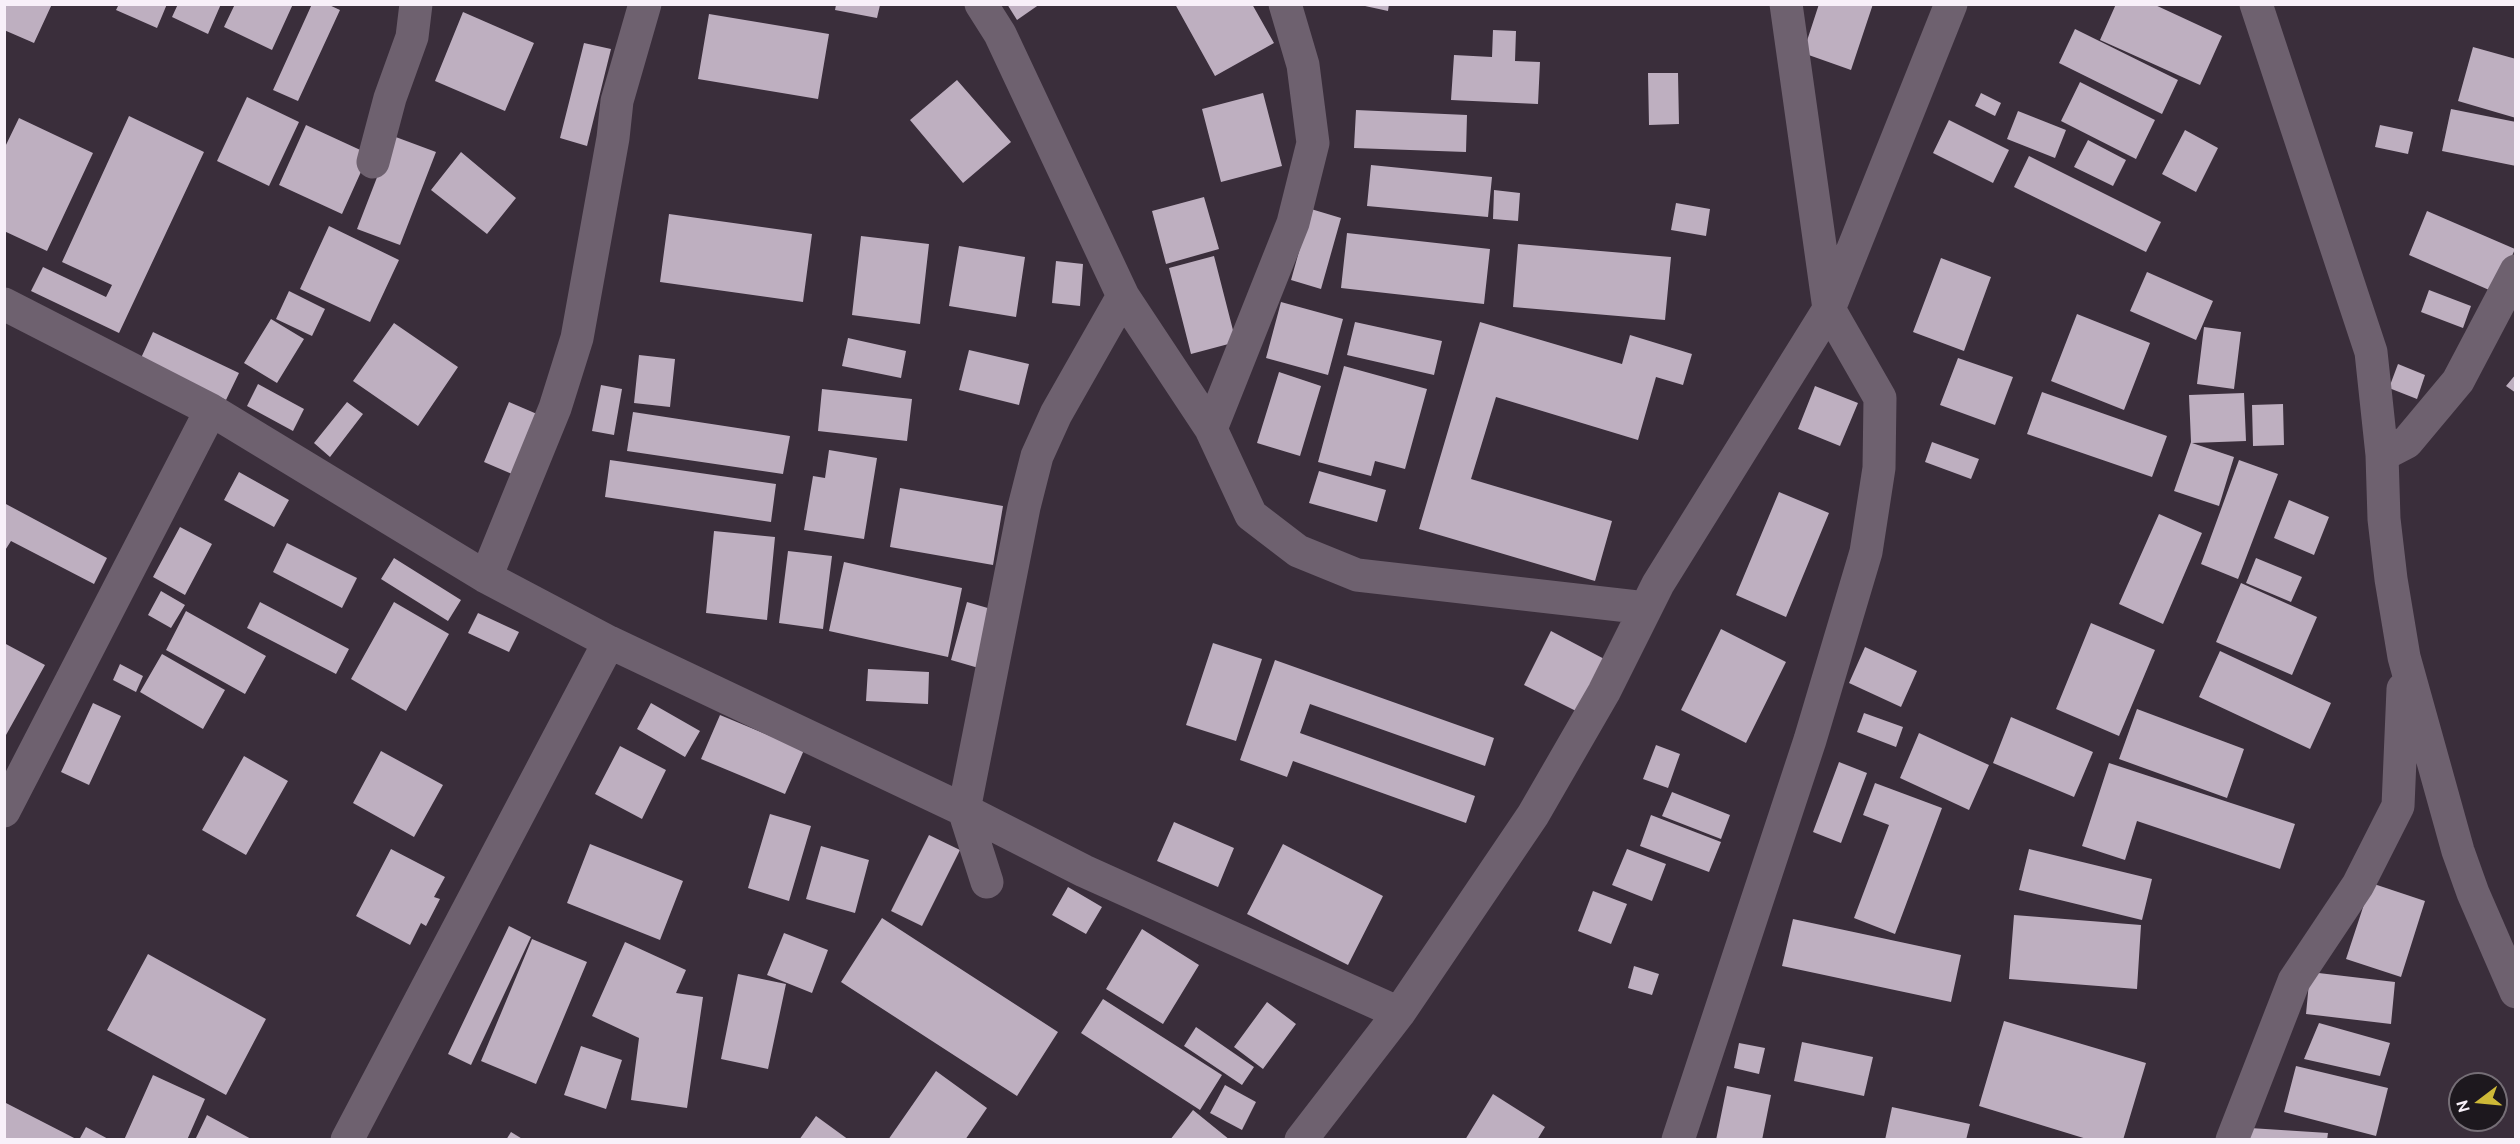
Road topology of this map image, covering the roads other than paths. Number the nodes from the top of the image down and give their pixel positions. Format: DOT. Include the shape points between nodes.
graph roads {
  1 [pos="416,4"];
  2 [pos="645,4"];
  3 [pos="981,4"];
  4 [pos="1285,4"];
  5 [pos="1786,4"];
  6 [pos="1951,4"];
  7 [pos="2256,4"];
  8 [pos="373,162"];
  9 [pos="2516,271"];
  10 [pos="1122,296"];
  11 [pos="4,304"];
  12 [pos="1829,309"];
  13 [pos="211,411"];
  14 [pos="1211,429"];
  15 [pos="2382,455"];
  16 [pos="486,577"];
  17 [pos="1646,608"];
  18 [pos="609,642"];
  19 [pos="2404,657"];
  20 [pos="964,810"];
  21 [pos="4,811"];
  22 [pos="987,882"];
  23 [pos="2516,992"];
  24 [pos="1399,1013"];
  25 [pos="347,1140"];
  26 [pos="1301,1140"];
  27 [pos="1678,1140"];
  28 [pos="2232,1140"];
  1 -- 8 [label="street" via="412,37"];
  2 -- 16 [label="street" via="617,101 578,338 555,408"];
  3 -- 10 [label="street" via="1000,34"];
  4 -- 14 [label="street" via="1303,65 1313,143 1293,223"];
  5 -- 12 [label="street"];
  6 -- 12 [label="street"];
  7 -- 15 [label="street" via="2371,352"];
  9 -- 15 [label="street" via="2458,381 2407,442"];
  10 -- 14 [label="street"];
  10 -- 20 [label="street" via="1036,456"];
  11 -- 13 [label="street"];
  12 -- 17 [label="street"];
  12 -- 27 [label="street" via="1880,398 1879,468 1866,552 1810,740"];
  13 -- 16 [label="street"];
  13 -- 21 [label="street"];
  14 -- 17 [label="street" via="1251,515 1298,551 1357,575"];
  15 -- 19 [label="street" via="2384,519"];
  16 -- 18 [label="street"];
  17 -- 24 [label="street" via="1604,692 1533,815"];
  18 -- 20 [label="street"];
  18 -- 25 [label="street"];
  19 -- 23 [label="street" via="2458,851"];
  19 -- 28 [label="street" via="2398,806 2358,885 2294,981"];
  20 -- 22 [label="street"];
  20 -- 24 [label="street" via="1084,871"];
  24 -- 26 [label="street"];
}
